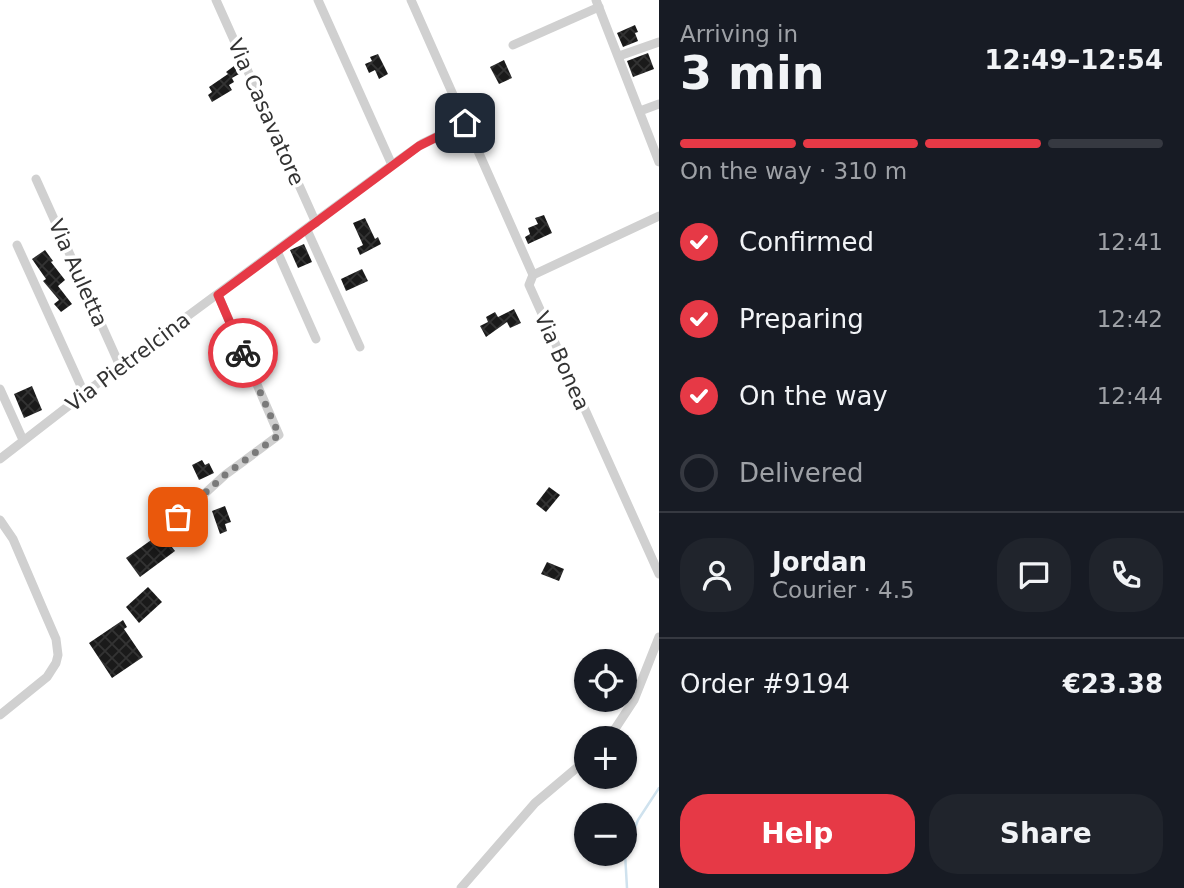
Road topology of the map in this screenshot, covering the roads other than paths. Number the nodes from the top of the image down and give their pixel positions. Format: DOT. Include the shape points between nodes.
graph roads {
  1 [pos="216,0"];
  2 [pos="318,0"];
  3 [pos="411,0"];
  4 [pos="598,3"];
  5 [pos="659,42"];
  6 [pos="513,45"];
  7 [pos="619,56"];
  8 [pos="659,104"];
  9 [pos="640,111"];
  10 [pos="465,123"];
  11 [pos="659,162"];
  12 [pos="392,165"];
  13 [pos="36,179"];
  14 [pos="659,216"];
  15 [pos="312,227"];
  16 [pos="17,245"];
  17 [pos="277,251"];
  18 [pos="533,275"];
  19 [pos="218,295"];
  20 [pos="316,339"];
  21 [pos="360,346"];
  22 [pos="120,366"];
  23 [pos="0,389"];
  24 [pos="85,395"];
  25 [pos="23,440"];
  26 [pos="0,459"];
  27 [pos="178,517"];
  28 [pos="0,520"];
  29 [pos="659,574"];
  30 [pos="659,638"];
  31 [pos="0,715"];
  32 [pos="617,726"];
  33 [pos="574,770"];
  34 [pos="461,888"];
  1 -- 15 [label="street, Via Casavatore"];
  2 -- 12 [label="street"];
  3 -- 10 [label="street, Via Bonea"];
  4 -- 6 [label="street"];
  4 -- 7 [label="street"];
  5 -- 7 [label="street"];
  7 -- 9 [label="street"];
  8 -- 9 [label="street"];
  9 -- 11 [label="street"];
  10 -- 12 [label="street, Via Pietrelcina" via="428,140"];
  10 -- 18 [label="street, Via Bonea"];
  12 -- 15 [label="street, Via Pietrelcina"];
  13 -- 22 [label="street, Via Auletta"];
  14 -- 18 [label="street"];
  15 -- 17 [label="street, Via Pietrelcina"];
  15 -- 21 [label="street, Via Casavatore"];
  16 -- 24 [label="street"];
  17 -- 19 [label="street, Via Pietrelcina"];
  17 -- 20 [label="street"];
  18 -- 29 [label="street, Via Bonea" via="530,289"];
  19 -- 22 [label="street, Via Pietrelcina"];
  19 -- 27 [label="street" via="279,435"];
  22 -- 24 [label="street, Via Pietrelcina"];
  23 -- 25 [label="street"];
  24 -- 25 [label="street, Via Pietrelcina"];
  25 -- 26 [label="street, Via Pietrelcina"];
  28 -- 31 [label="street" via="39,599 58,655 47,677"];
  30 -- 32 [label="street" via="634,700"];
  33 -- 34 [label="street" via="535,803"];
}
